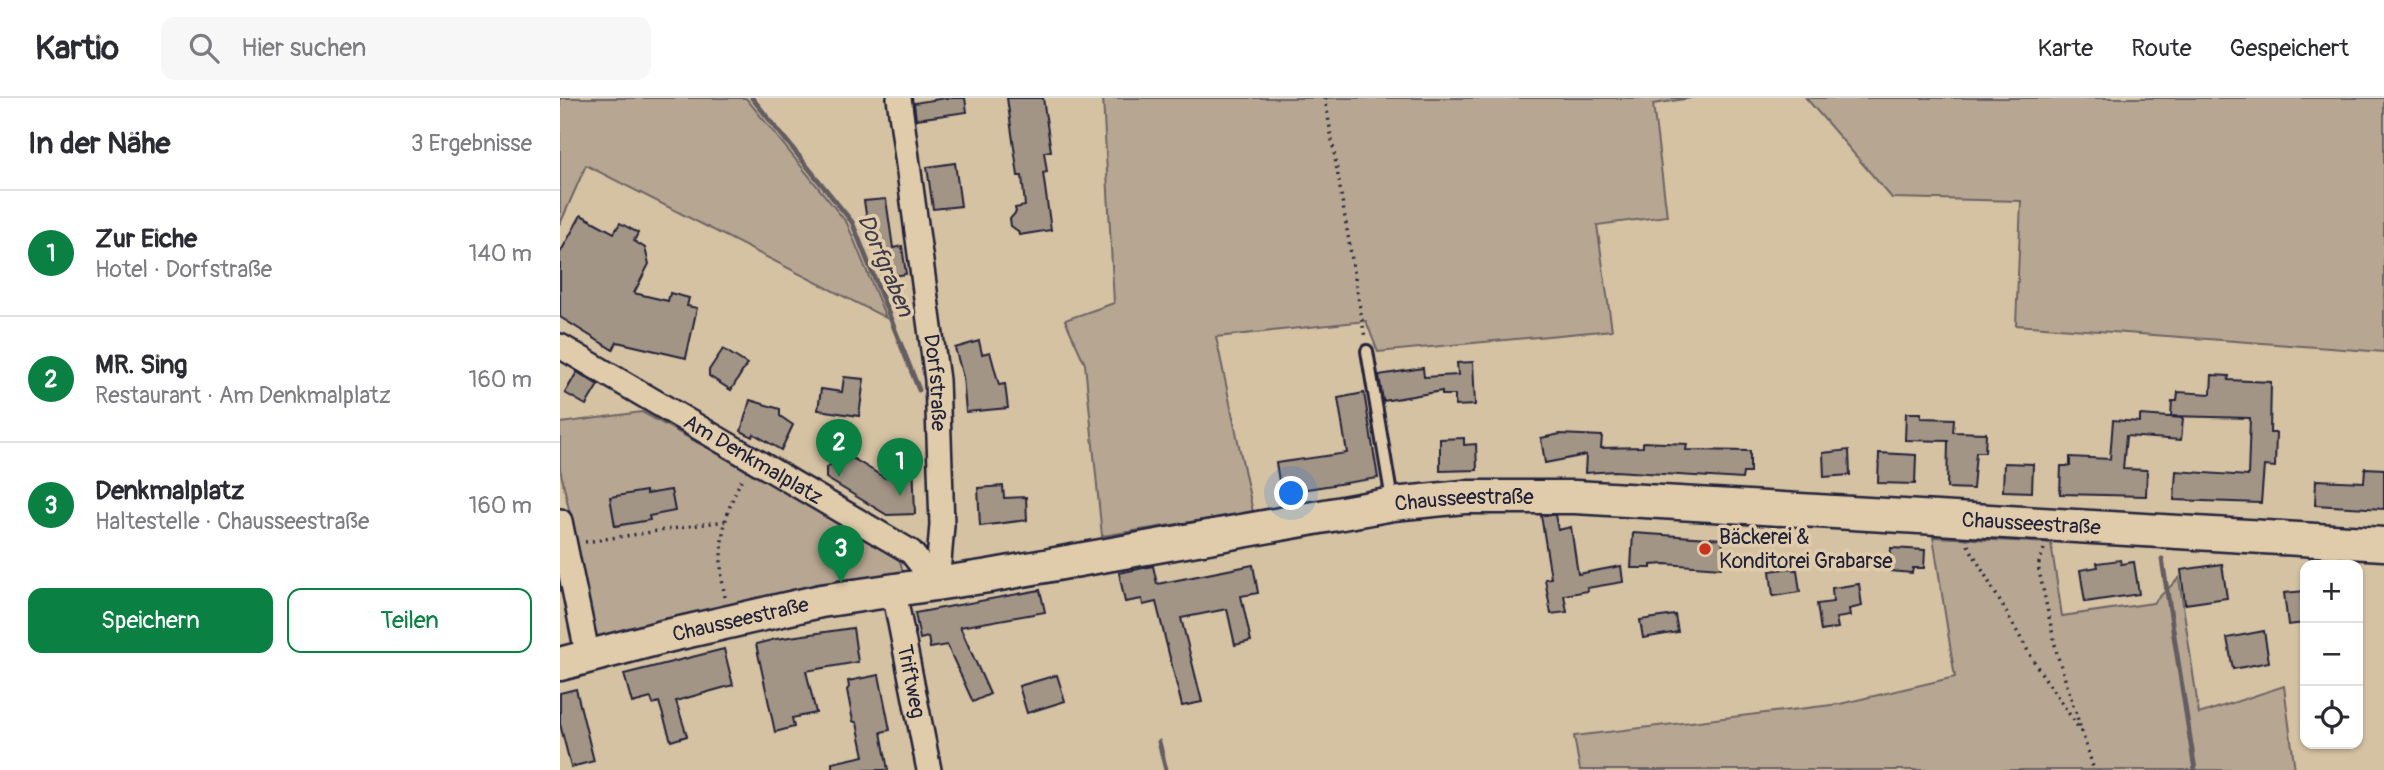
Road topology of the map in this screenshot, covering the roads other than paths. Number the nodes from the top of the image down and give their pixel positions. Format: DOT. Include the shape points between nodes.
graph roads {
  1 [pos="899,98"];
  2 [pos="560,346"];
  3 [pos="1367,351"];
  4 [pos="1393,504"];
  5 [pos="560,521"];
  6 [pos="2384,544"];
  7 [pos="937,585"];
  8 [pos="894,592"];
  9 [pos="574,660"];
  10 [pos="929,770"];
  1 -- 7 [label="street, Dorfstraße" via="937,380 942,525"];
  2 -- 7 [label="street, Am Denkmalplatz" via="911,552"];
  3 -- 4 [label="lane"];
  4 -- 6 [label="main road, Chausseestraße" via="1464,497 1575,497"];
  4 -- 7 [label="main road, Chausseestraße"];
  5 -- 9 [label="street"];
  7 -- 8 [label="main road, Chausseestraße"];
  8 -- 9 [label="main road, Chausseestraße" via="811,604"];
  8 -- 10 [label="street, Triftweg"];
}
